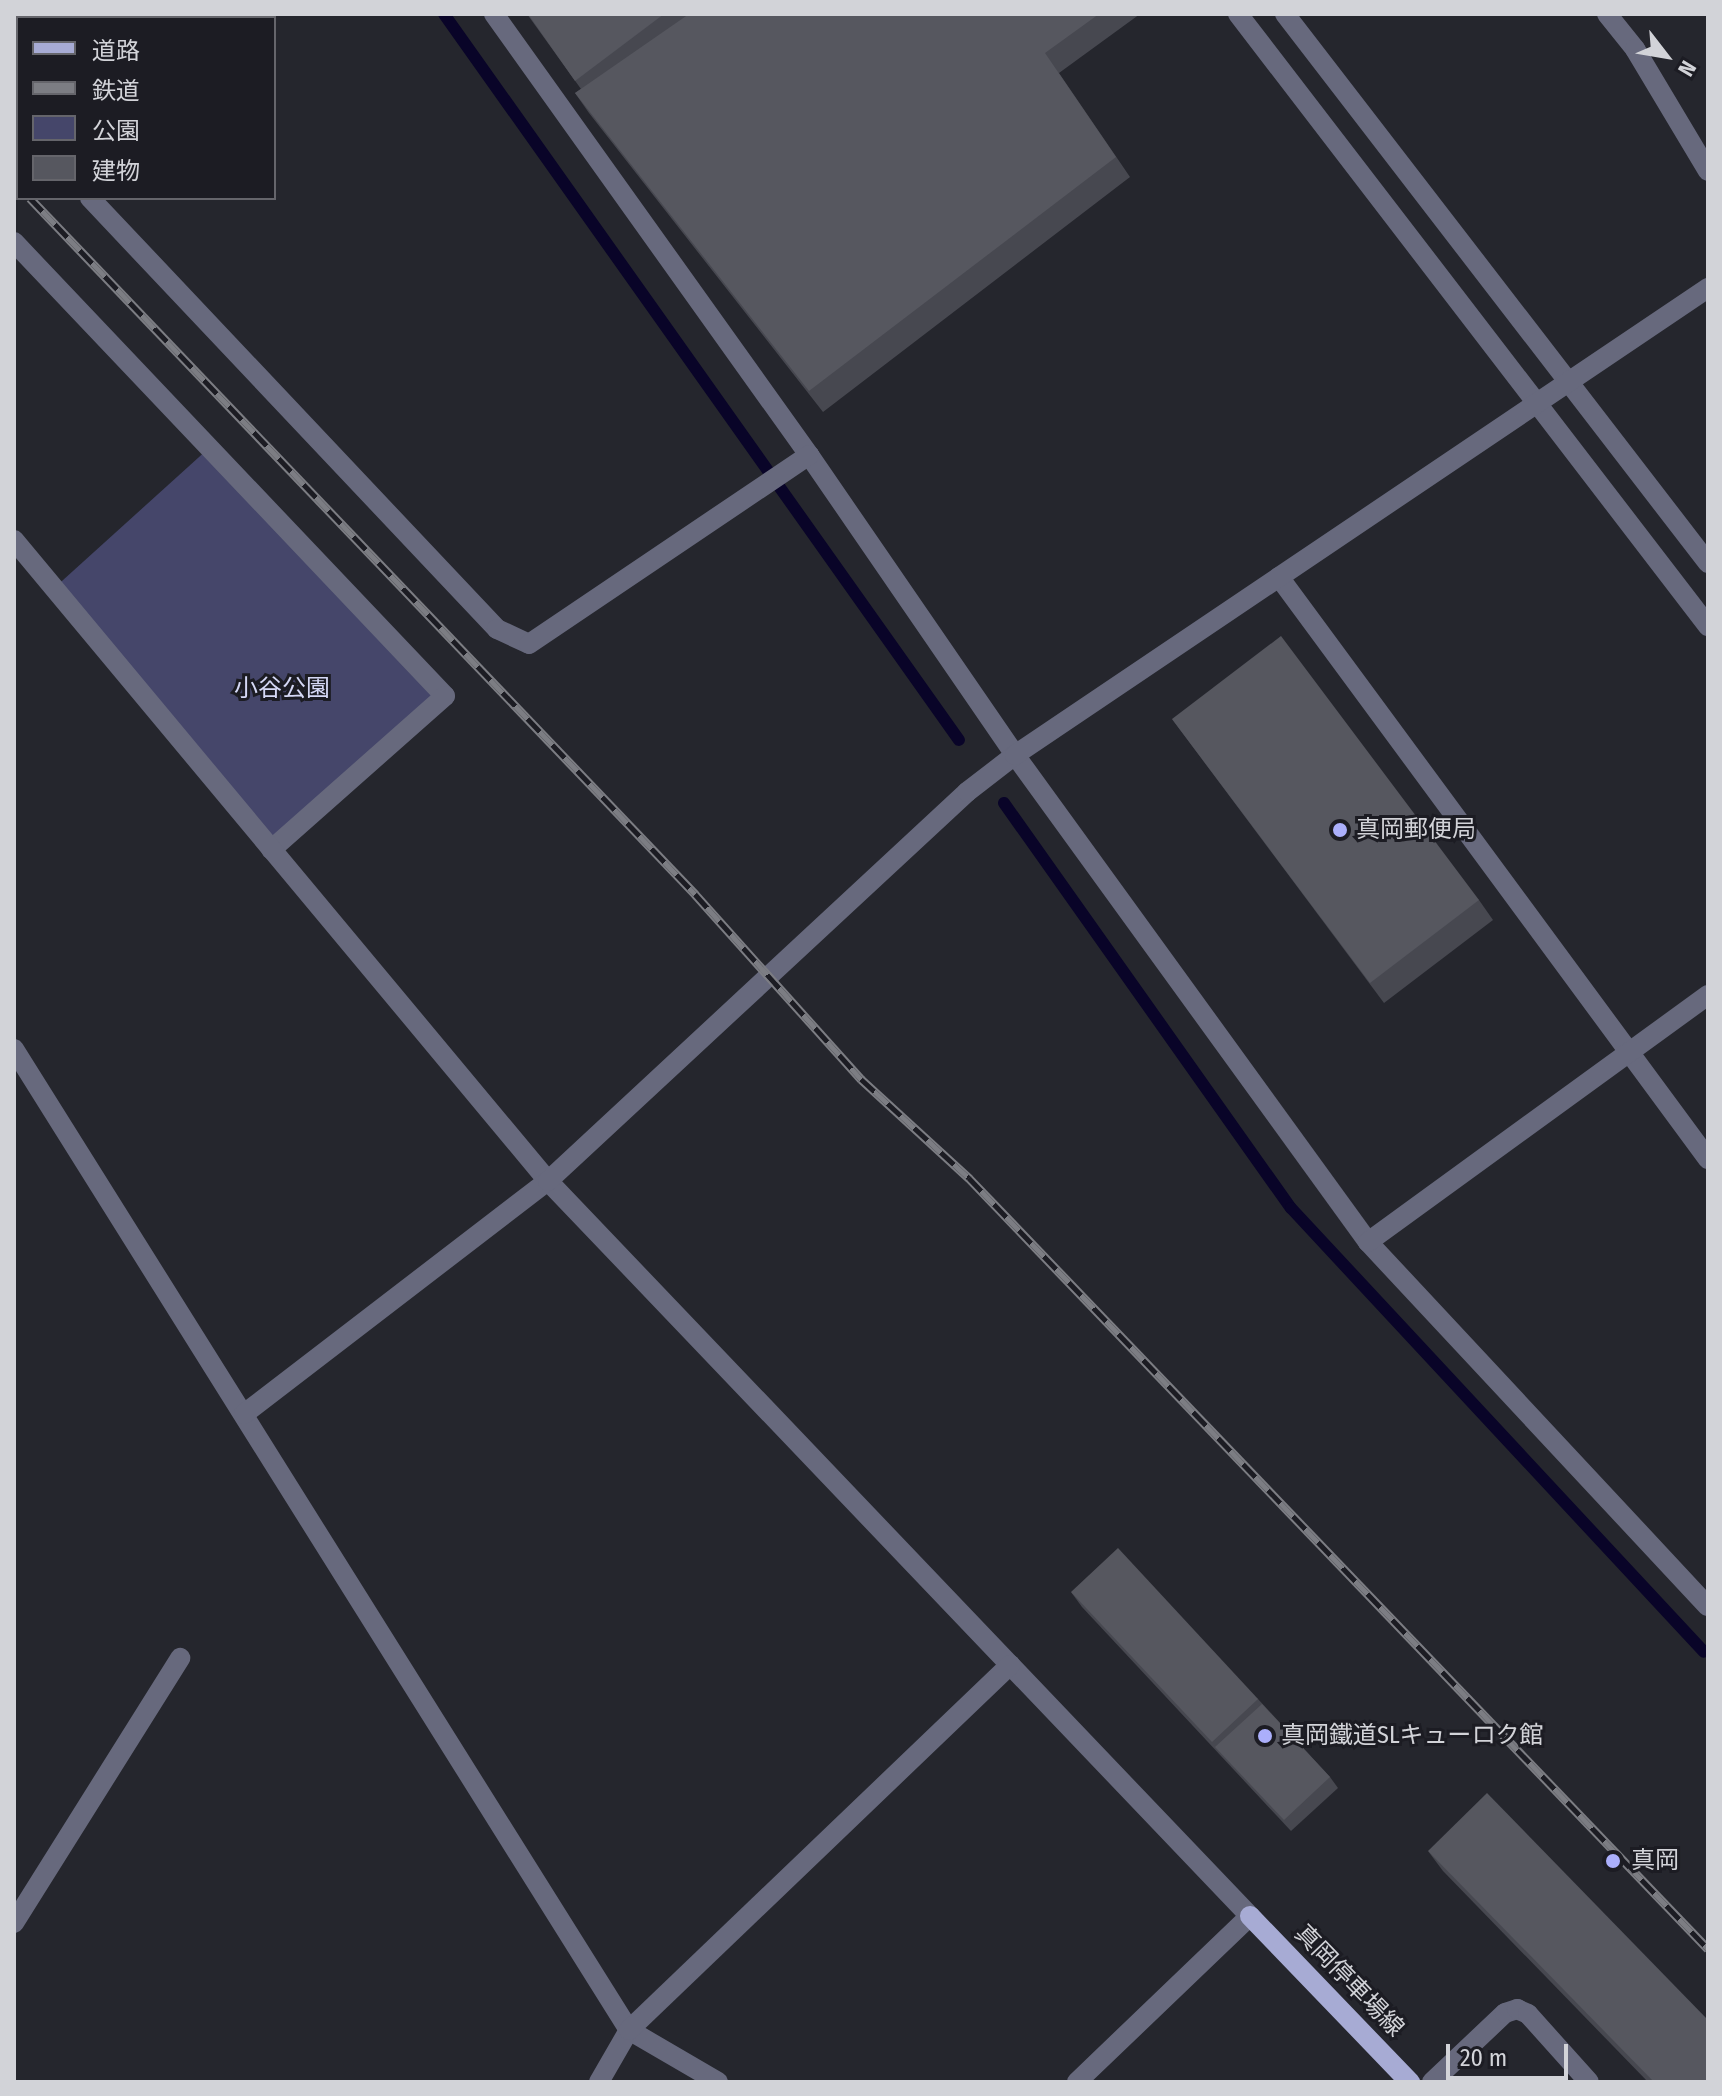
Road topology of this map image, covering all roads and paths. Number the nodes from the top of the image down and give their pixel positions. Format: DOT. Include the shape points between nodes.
graph roads {
  1 [pos="494,14"];
  2 [pos="1238,14"];
  3 [pos="1285,14"];
  4 [pos="1607,14"];
  5 [pos="1708,171"];
  6 [pos="92,200"];
  7 [pos="14,242"];
  8 [pos="1708,288"];
  9 [pos="1569,381"];
  10 [pos="1536,399"];
  11 [pos="809,455"];
  12 [pos="14,540"];
  13 [pos="1708,563"];
  14 [pos="1279,577"];
  15 [pos="1708,626"];
  16 [pos="1015,755"];
  17 [pos="271,850"];
  18 [pos="1708,995"];
  19 [pos="14,1049"];
  20 [pos="1628,1054"];
  21 [pos="1708,1159"];
  22 [pos="548,1181"];
  23 [pos="1368,1242"];
  24 [pos="244,1414"];
  25 [pos="1708,1606"];
  26 [pos="180,1658"];
  27 [pos="1010,1665"];
  28 [pos="1250,1916"];
  29 [pos="14,1923"];
  30 [pos="629,2030"];
  31 [pos="599,2082"];
  32 [pos="718,2082"];
  33 [pos="1077,2082"];
  34 [pos="1410,2082"];
  35 [pos="1432,2082"];
  36 [pos="1589,2082"];
  1 -- 11 [label="street"];
  2 -- 10 [label="street"];
  3 -- 9 [label="street"];
  4 -- 5 [label="street" via="1635,49"];
  6 -- 11 [label="street" via="497,629 529,644"];
  7 -- 17 [label="street" via="445,696"];
  8 -- 9 [label="street"];
  9 -- 10 [label="street"];
  9 -- 13 [label="street"];
  10 -- 14 [label="street"];
  10 -- 15 [label="street"];
  11 -- 16 [label="street"];
  12 -- 17 [label="street"];
  14 -- 16 [label="street"];
  14 -- 20 [label="street"];
  16 -- 22 [label="street" via="967,792"];
  16 -- 23 [label="street"];
  17 -- 22 [label="street"];
  18 -- 20 [label="street"];
  19 -- 24 [label="street"];
  20 -- 21 [label="street"];
  20 -- 23 [label="street"];
  22 -- 24 [label="street"];
  22 -- 27 [label="street"];
  23 -- 25 [label="street"];
  24 -- 30 [label="street"];
  26 -- 29 [label="street"];
  27 -- 28 [label="street"];
  27 -- 30 [label="street"];
  28 -- 33 [label="street"];
  28 -- 34 [label="main road, 真岡停車場線"];
  30 -- 31 [label="street"];
  30 -- 32 [label="street"];
  35 -- 36 [label="street" via="1505,2013 1517,2009 1528,2014"];
}
